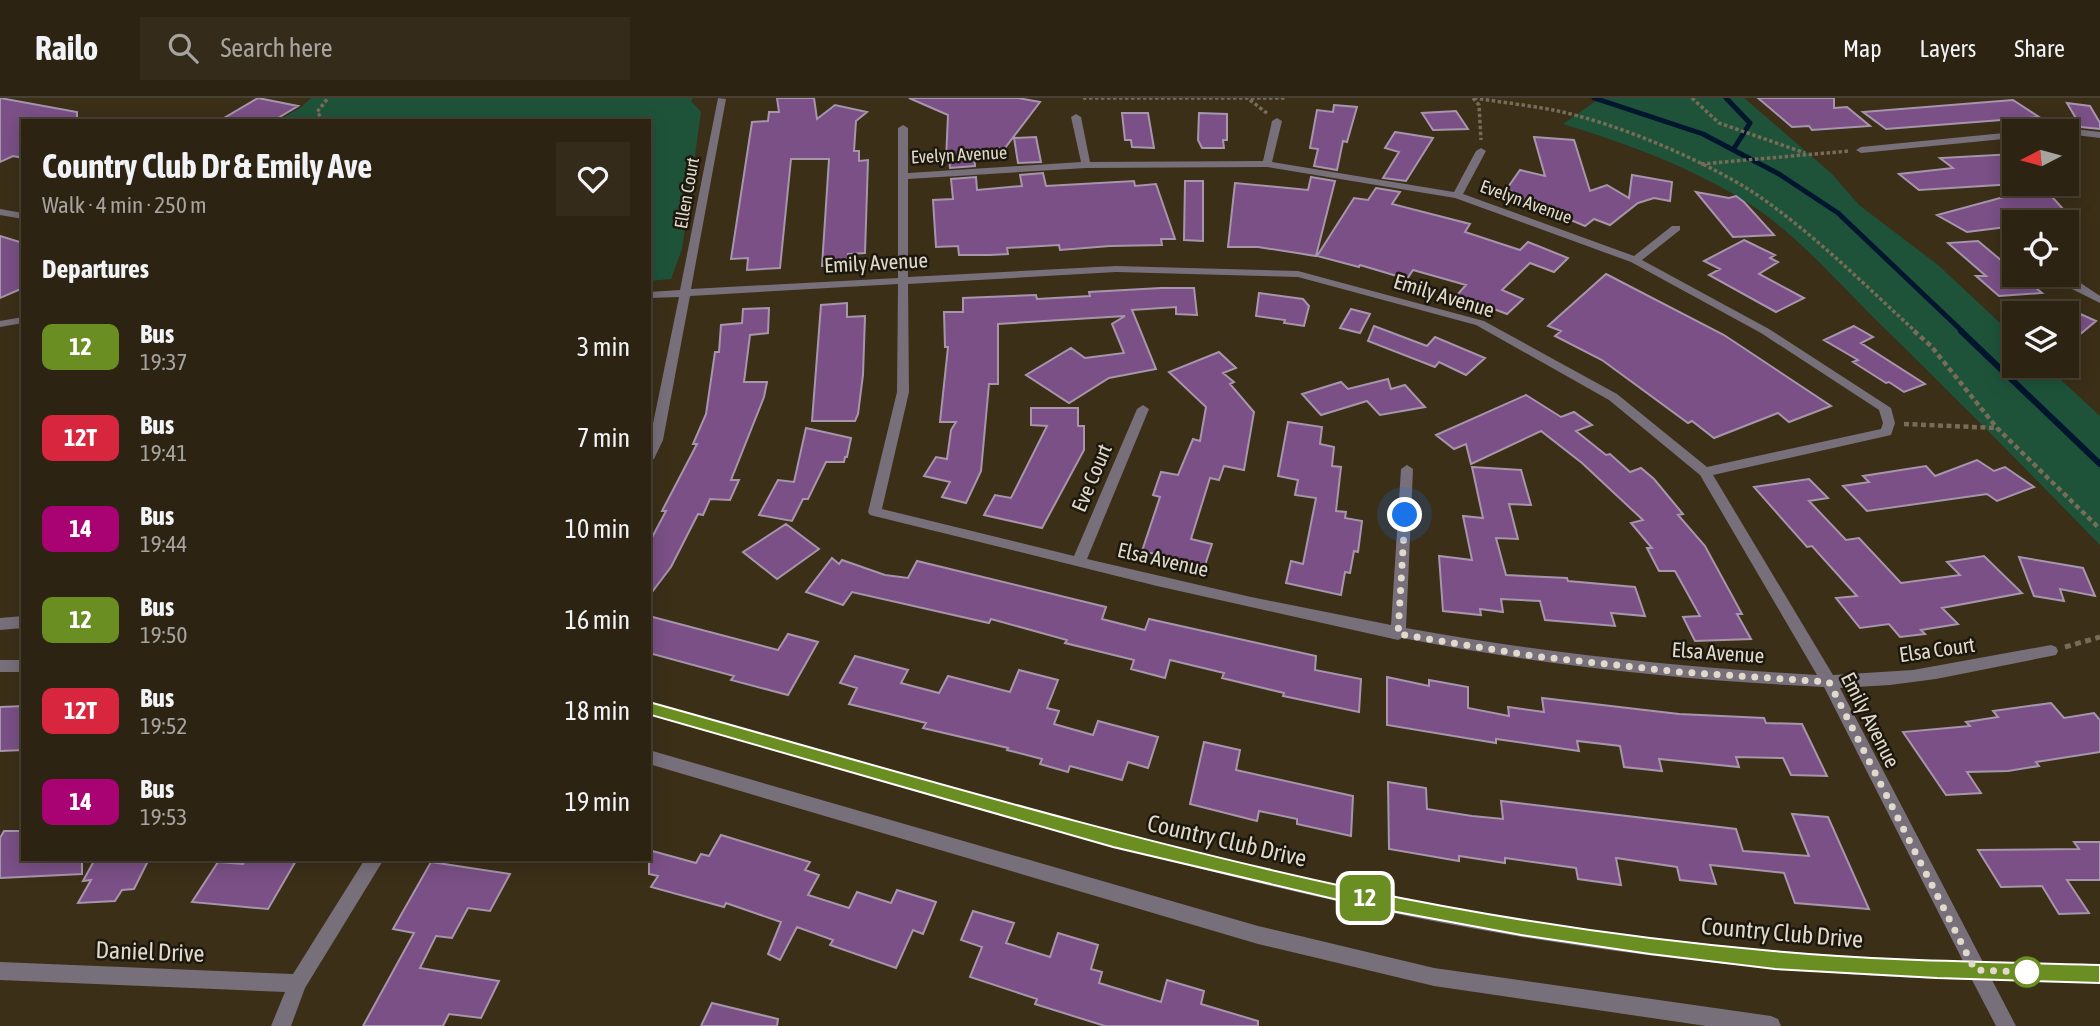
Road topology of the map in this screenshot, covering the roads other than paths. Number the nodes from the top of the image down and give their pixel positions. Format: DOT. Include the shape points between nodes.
graph roads {
  1 [pos="722,99"];
  2 [pos="1076,117"];
  3 [pos="1277,121"];
  4 [pos="903,128"];
  5 [pos="2079,132"];
  6 [pos="2100,135"];
  7 [pos="2002,136"];
  8 [pos="1861,150"];
  9 [pos="1481,151"];
  10 [pos="1267,164"];
  11 [pos="1086,165"];
  12 [pos="903,176"];
  13 [pos="1457,195"];
  14 [pos="0,212"];
  15 [pos="21,215"];
  16 [pos="1676,228"];
  17 [pos="1635,260"];
  18 [pos="903,281"];
  19 [pos="2077,287"];
  20 [pos="687,293"];
  21 [pos="651,295"];
  22 [pos="2100,300"];
  23 [pos="21,320"];
  24 [pos="0,324"];
  25 [pos="1143,409"];
  26 [pos="651,452"];
  27 [pos="1407,469"];
  28 [pos="1704,472"];
  29 [pos="1079,562"];
  30 [pos="21,622"];
  31 [pos="0,624"];
  32 [pos="1398,634"];
  33 [pos="2051,651"];
  34 [pos="21,666"];
  35 [pos="0,667"];
  36 [pos="1829,682"];
  37 [pos="651,709"];
  38 [pos="651,758"];
  39 [pos="374,861"];
  40 [pos="1975,970"];
  41 [pos="0,971"];
  42 [pos="2100,974"];
  43 [pos="298,983"];
  44 [pos="281,1026"];
  45 [pos="1771,1026"];
  46 [pos="2006,1026"];
  1 -- 20 [label="street, Ellen Court"];
  2 -- 11 [label="street"];
  3 -- 10 [label="street"];
  4 -- 12 [label="street, Elsa Avenue"];
  5 -- 6 [label="street"];
  7 -- 8 [label="street"];
  9 -- 13 [label="street"];
  10 -- 11 [label="street, Evelyn Avenue"];
  10 -- 13 [label="street, Evelyn Avenue"];
  11 -- 12 [label="street, Evelyn Avenue"];
  12 -- 18 [label="street, Elsa Avenue"];
  13 -- 17 [label="street, Evelyn Avenue"];
  14 -- 15 [label="street"];
  16 -- 17 [label="street"];
  17 -- 28 [label="street, Evelyn Avenue" via="1765,331 1885,408 1887,432"];
  18 -- 20 [label="street, Emily Avenue"];
  18 -- 28 [label="street, Emily Avenue" via="1116,269 1298,274 1480,323 1613,397"];
  18 -- 29 [label="street, Elsa Avenue" via="903,392 875,512"];
  19 -- 22 [label="street"];
  20 -- 21 [label="street, Emily Avenue"];
  20 -- 26 [label="street, Ellen Court"];
  23 -- 24 [label="street"];
  25 -- 29 [label="street, Eve Court"];
  27 -- 32 [label="street"];
  28 -- 36 [label="street, Emily Avenue"];
  29 -- 32 [label="street, Elsa Avenue"];
  30 -- 31 [label="street"];
  32 -- 36 [label="street, Elsa Avenue" via="1533,656"];
  33 -- 36 [label="street, Elsa Court" via="1964,669"];
  34 -- 35 [label="street"];
  36 -- 40 [label="street, Emily Avenue"];
  37 -- 40 [label="street, Country Club Drive" via="1113,840 1364,898 1650,946 1775,960"];
  38 -- 45 [label="street" via="1271,939 1434,977"];
  39 -- 43 [label="street"];
  40 -- 42 [label="street, Country Club Drive"];
  40 -- 46 [label="street, Emily Avenue"];
  41 -- 43 [label="street, Daniel Drive"];
  43 -- 44 [label="street"];
}
